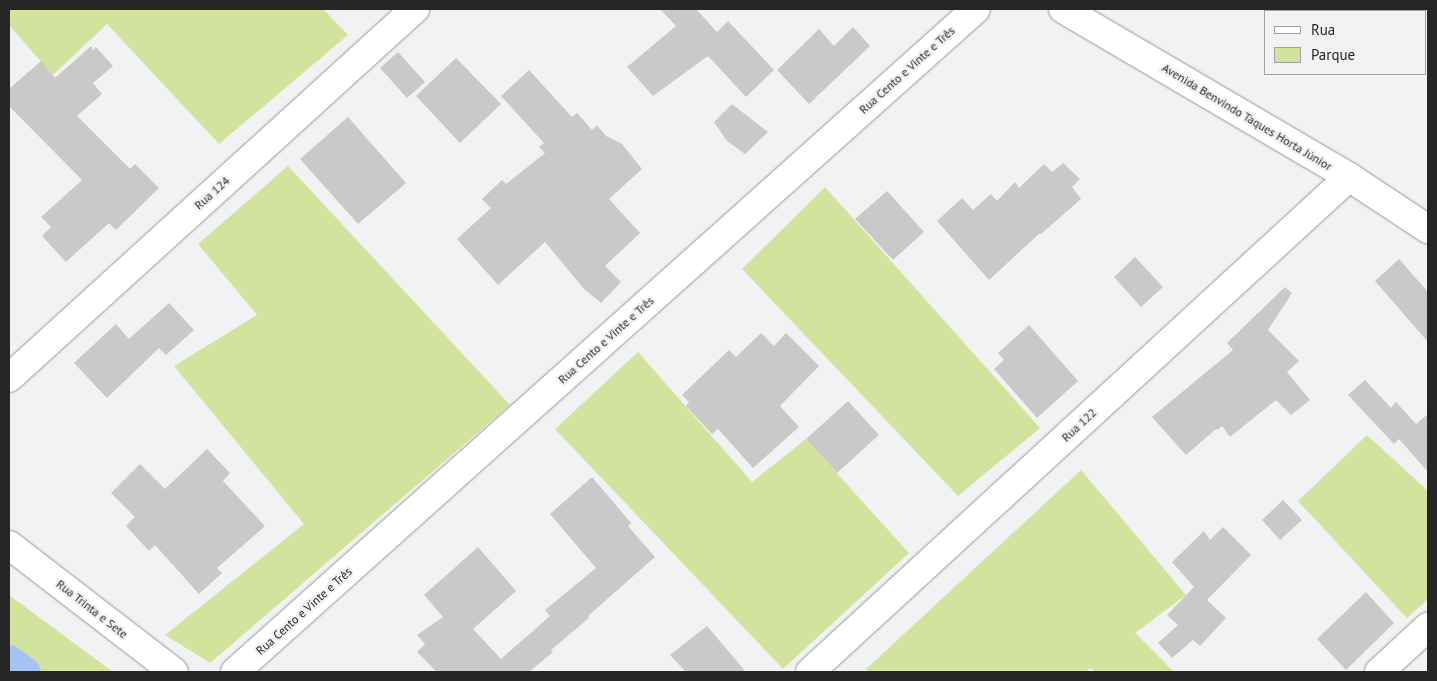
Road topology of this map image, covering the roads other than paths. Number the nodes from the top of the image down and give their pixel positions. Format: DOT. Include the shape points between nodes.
graph roads {
  1 [pos="415,9"];
  2 [pos="976,9"];
  3 [pos="1063,9"];
  4 [pos="1349,177"];
  5 [pos="1428,229"];
  6 [pos="9,378"];
  7 [pos="9,545"];
  8 [pos="1428,627"];
  9 [pos="174,672"];
  10 [pos="235,672"];
  11 [pos="810,672"];
  12 [pos="1379,672"];
  1 -- 6 [label="street, Rua 124"];
  2 -- 10 [label="street, Rua Cento e Vinte e Três"];
  3 -- 4 [label="street, Avenida Benvindo Taques Horta Júnior"];
  4 -- 5 [label="street, Avenida Benvindo Taques Horta Júnior"];
  4 -- 11 [label="street, Rua 122"];
  7 -- 9 [label="street, Rua Trinta e Sete"];
  8 -- 12 [label="street"];
}
